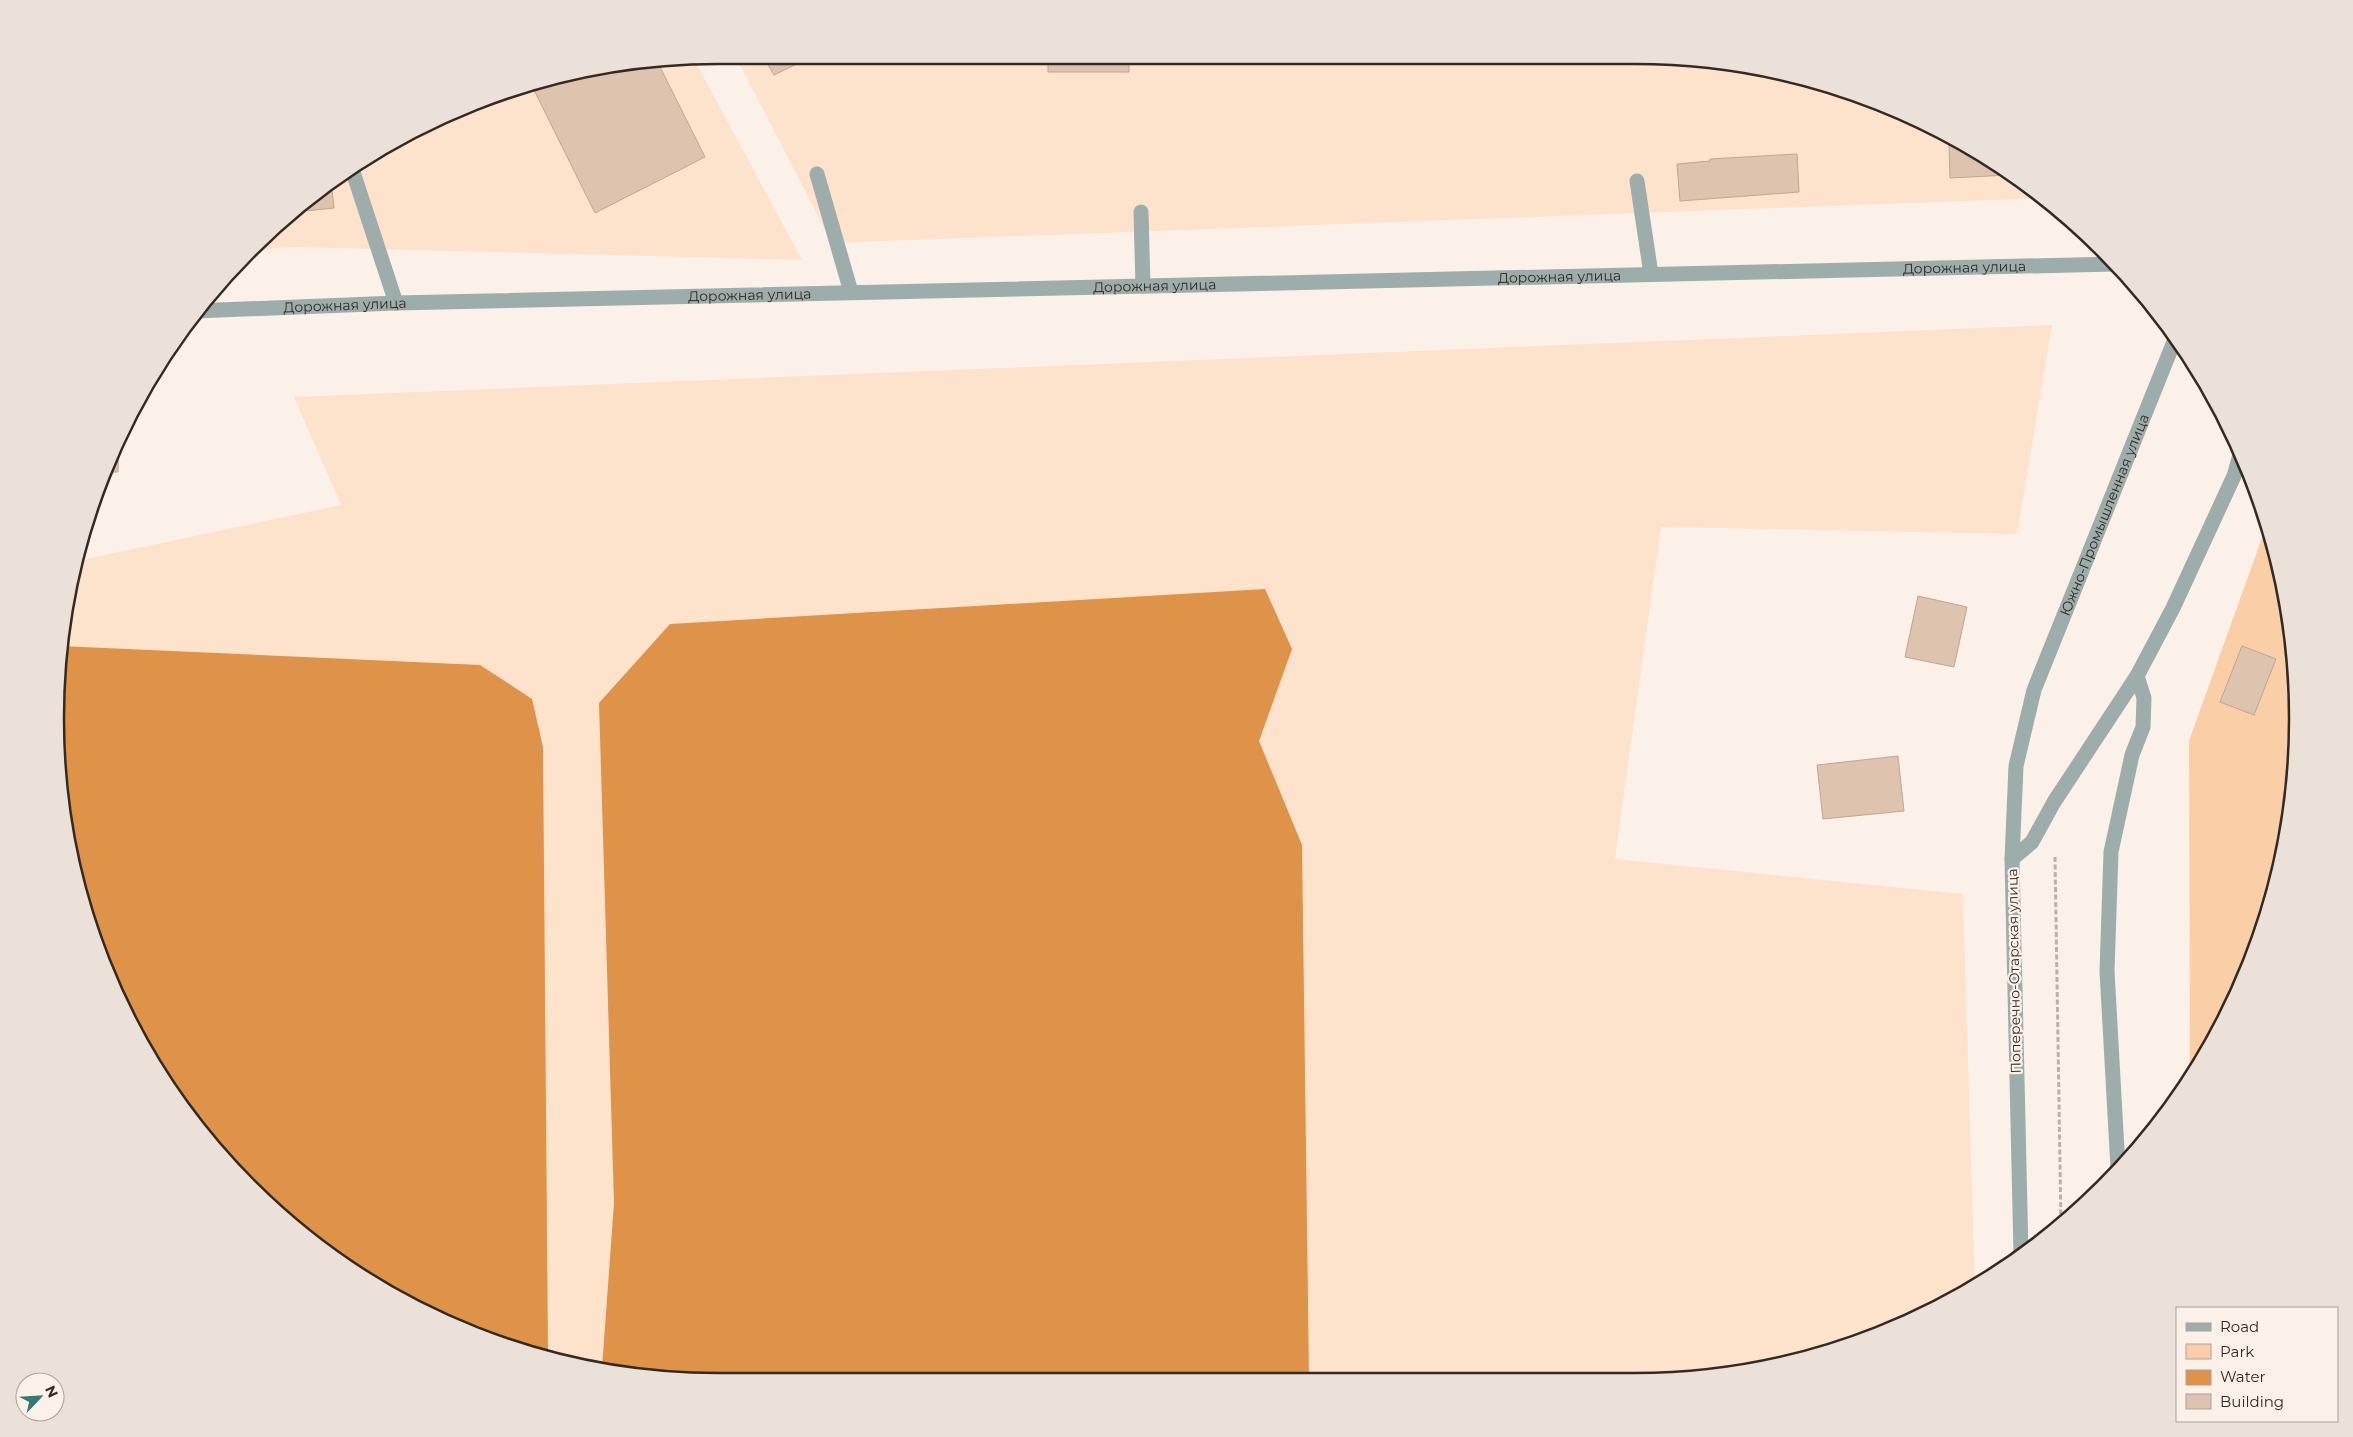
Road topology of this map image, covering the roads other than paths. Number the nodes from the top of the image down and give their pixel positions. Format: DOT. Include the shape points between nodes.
graph roads {
  1 [pos="817,174"];
  2 [pos="354,175"];
  3 [pos="1637,182"];
  4 [pos="1141,212"];
  5 [pos="2105,264"];
  6 [pos="1651,274"];
  7 [pos="1143,286"];
  8 [pos="851,292"];
  9 [pos="396,303"];
  10 [pos="207,311"];
  11 [pos="2172,346"];
  12 [pos="2237,464"];
  13 [pos="2137,676"];
  14 [pos="2034,690"];
  15 [pos="2012,859"];
  16 [pos="2118,1160"];
  17 [pos="2021,1247"];
  1 -- 8 [label="street"];
  2 -- 9 [label="street"];
  3 -- 6 [label="street"];
  4 -- 7 [label="street"];
  5 -- 6 [label="street, Дорожная улица"];
  6 -- 7 [label="street, Дорожная улица"];
  7 -- 8 [label="street, Дорожная улица"];
  8 -- 9 [label="street, Дорожная улица"];
  9 -- 10 [label="street, Дорожная улица"];
  11 -- 14 [label="street, Южно-Промышленная улица"];
  12 -- 13 [label="street" via="2173,608"];
  13 -- 15 [label="street" via="2054,802 2032,842"];
  13 -- 16 [label="street" via="2144,698 2143,727 2132,755 2111,852 2107,971"];
  14 -- 15 [label="street, Поперечно-Отарская улица" via="2016,766"];
  15 -- 17 [label="street, Поперечно-Отарская улица"];
}
